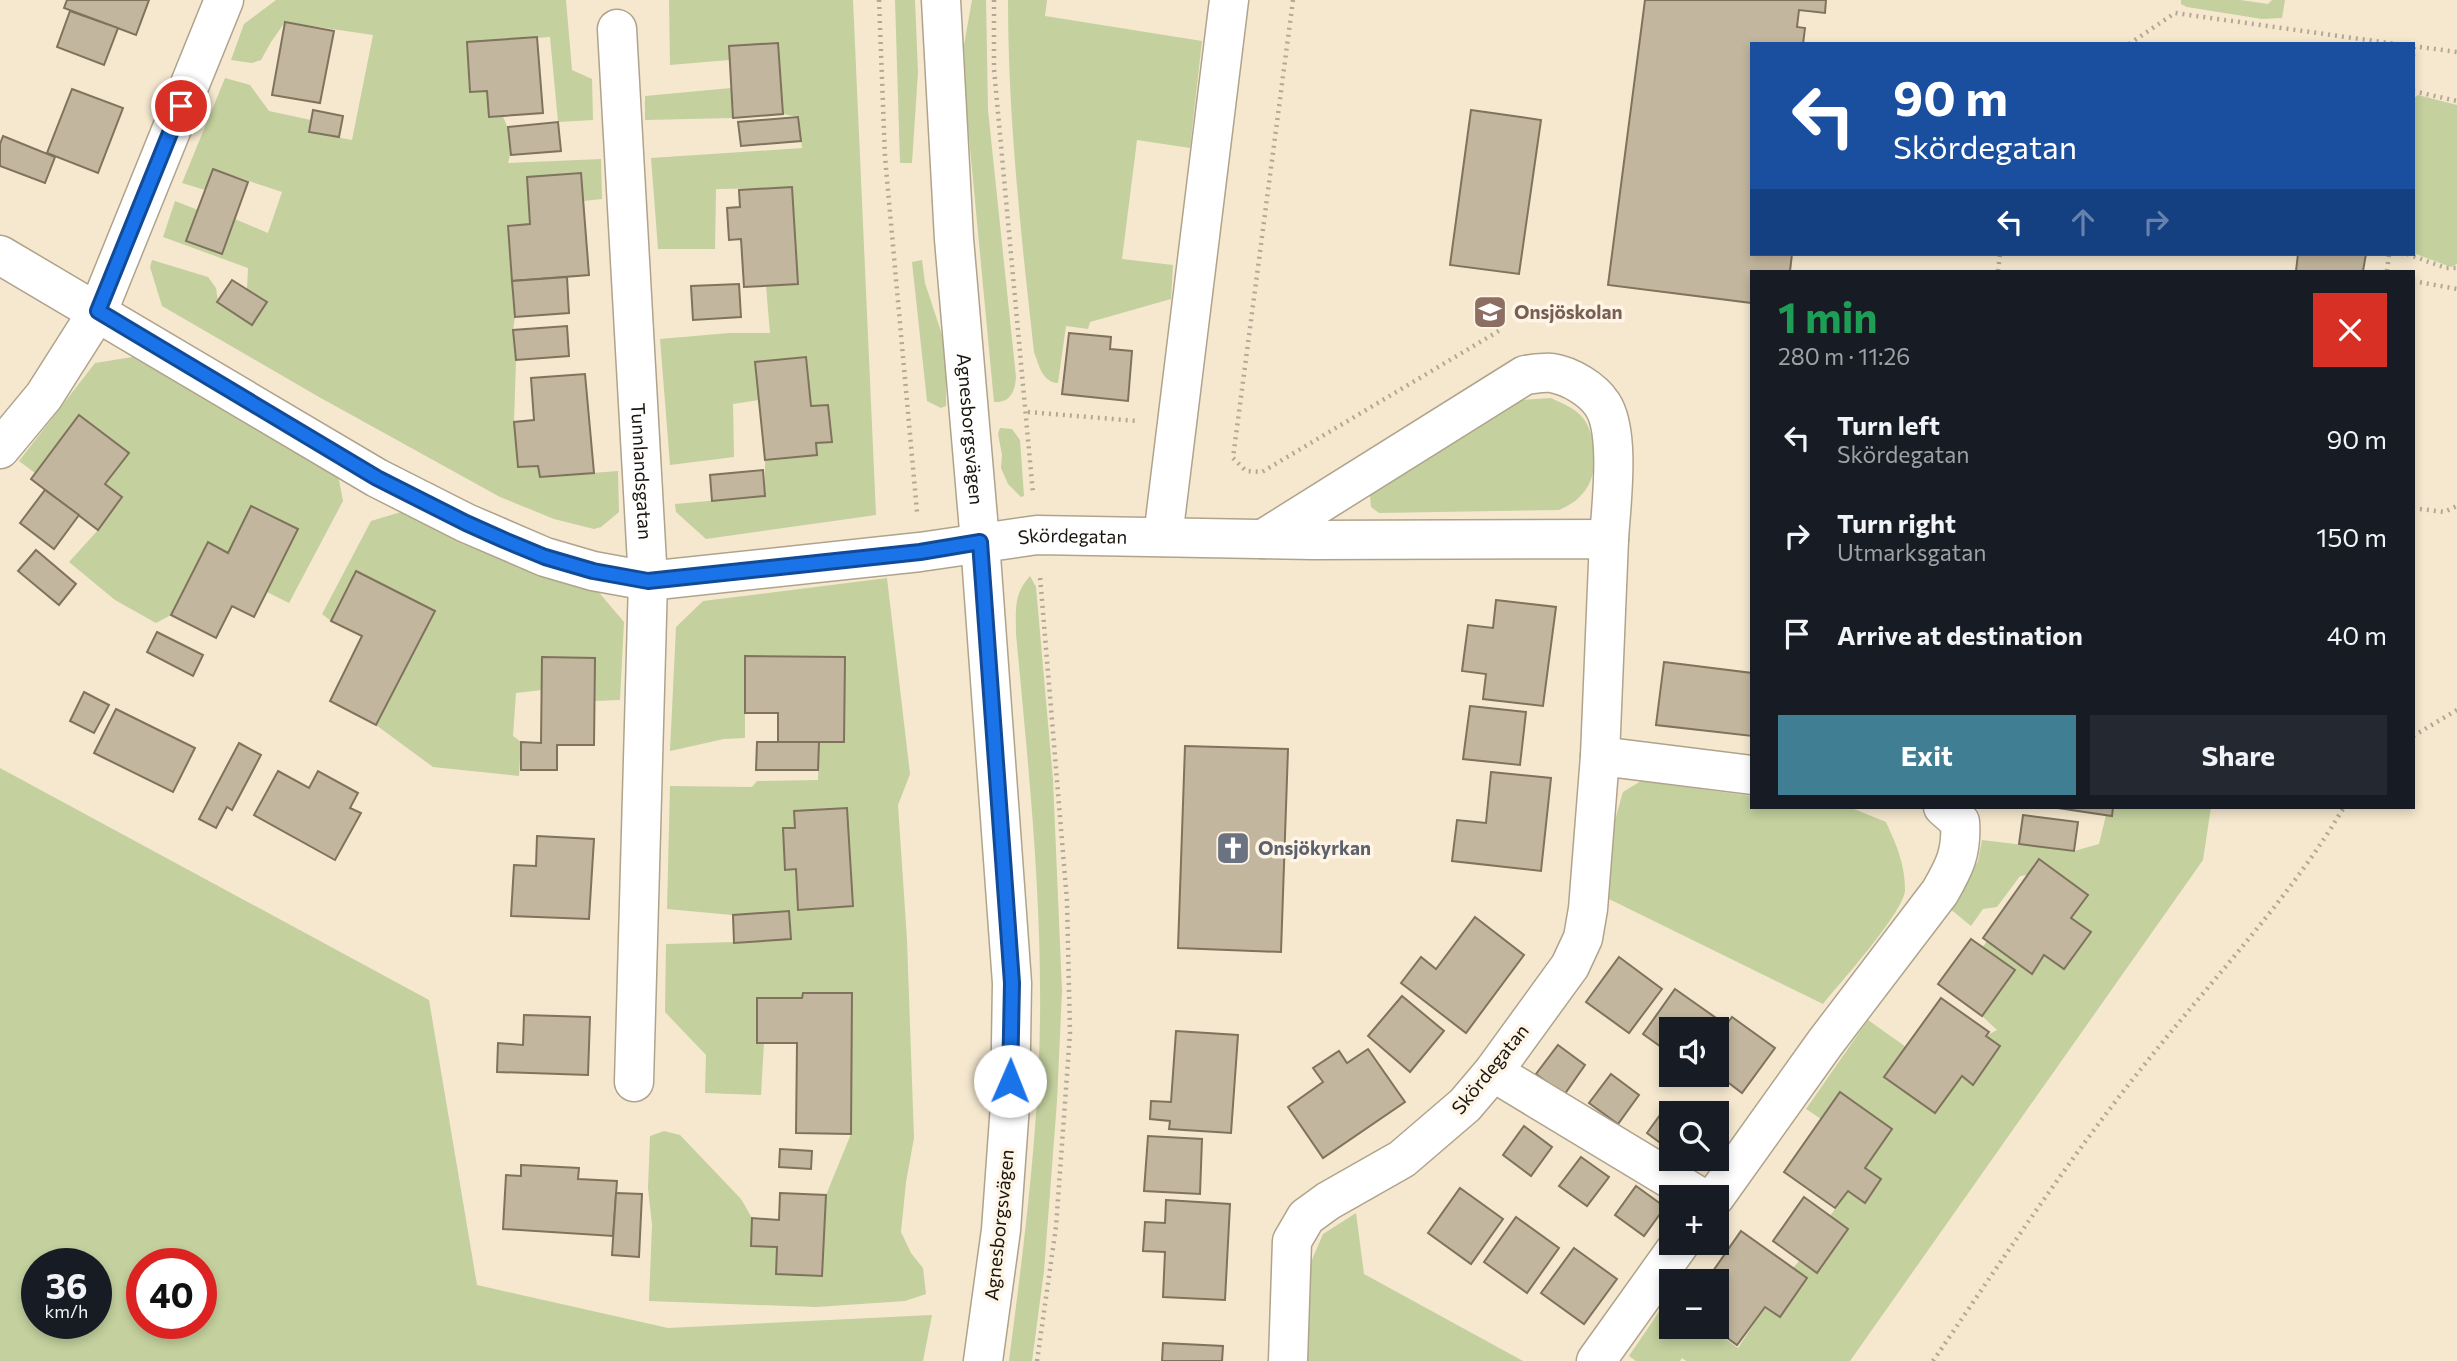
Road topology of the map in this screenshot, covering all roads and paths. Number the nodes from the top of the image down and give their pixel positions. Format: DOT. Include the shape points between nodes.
graph roads {
  1 [pos="224,0"];
  2 [pos="879,0"];
  3 [pos="941,0"];
  4 [pos="994,0"];
  5 [pos="1229,0"];
  6 [pos="1293,0"];
  7 [pos="617,29"];
  8 [pos="2132,42"];
  9 [pos="2382,42"];
  10 [pos="2415,46"];
  11 [pos="2457,52"];
  12 [pos="2415,91"];
  13 [pos="2457,101"];
  14 [pos="0,255"];
  15 [pos="2413,256"];
  16 [pos="2457,268"];
  17 [pos="2415,281"];
  18 [pos="2457,289"];
  19 [pos="98,311"];
  20 [pos="1502,329"];
  21 [pos="1028,412"];
  22 [pos="1177,425"];
  23 [pos="0,450"];
  24 [pos="2457,506"];
  25 [pos="2415,508"];
  26 [pos="1037,535"];
  27 [pos="1163,537"];
  28 [pos="1263,539"];
  29 [pos="1609,539"];
  30 [pos="980,542"];
  31 [pos="920,552"];
  32 [pos="648,581"];
  33 [pos="2457,710"];
  34 [pos="2415,735"];
  35 [pos="1600,756"];
  36 [pos="1750,775"];
  37 [pos="1945,809"];
  38 [pos="2343,809"];
  39 [pos="1493,1072"];
  40 [pos="634,1082"];
  41 [pos="1680,1185"];
  42 [pos="1724,1185"];
  43 [pos="1672,1255"];
  44 [pos="983,1361"];
  45 [pos="1037,1361"];
  46 [pos="1288,1361"];
  47 [pos="1596,1361"];
  48 [pos="1933,1361"];
  1 -- 19 [label="street"];
  2 -- 31 [label="path" via="884,158"];
  3 -- 30 [label="street, Agnesborgsvägen" via="954,239"];
  4 -- 26 [label="path" via="994,69"];
  5 -- 22 [label="street"];
  6 -- 20 [label="path" via="1233,458 1246,471 1262,472"];
  7 -- 32 [label="street, Tunnlandsgatan"];
  8 -- 9 [label="path" via="2175,13"];
  10 -- 11 [label="path"];
  12 -- 13 [label="path"];
  14 -- 19 [label="street, Skördegatan"];
  15 -- 16 [label="path"];
  17 -- 18 [label="path"];
  19 -- 23 [label="street" via="44,396"];
  19 -- 32 [label="street, Skördegatan" via="377,478 466,523 545,557"];
  21 -- 22 [label="path"];
  22 -- 27 [label="street"];
  24 -- 25 [label="path" via="2444,512"];
  26 -- 27 [label="street, Skördegatan"];
  26 -- 30 [label="street, Skördegatan"];
  26 -- 45 [label="path" via="1067,901 1070,1033 1056,1227"];
  27 -- 28 [label="street, Skördegatan"];
  28 -- 29 [label="street, Skördegatan"];
  28 -- 29 [label="street, Skördegatan" via="1525,375 1551,373 1578,382 1602,404 1611,426"];
  29 -- 35 [label="street, Skördegatan"];
  30 -- 31 [label="street, Skördegatan"];
  30 -- 44 [label="street, Agnesborgsvägen" via="1012,983 1001,1230"];
  31 -- 32 [label="street, Skördegatan"];
  32 -- 40 [label="street, Tunnlandsgatan"];
  33 -- 34 [label="path"];
  35 -- 36 [label="street"];
  35 -- 39 [label="street, Skördegatan" via="1583,938 1570,966"];
  37 -- 42 [label="street" via="1960,822 1961,842 1955,866 1940,892"];
  38 -- 48 [label="path" via="2275,905 2114,1106"];
  39 -- 41 [label="street"];
  39 -- 46 [label="street, Skördegatan" via="1465,1105 1402,1159 1306,1217 1292,1241"];
  43 -- 47 [label="street"];
}
